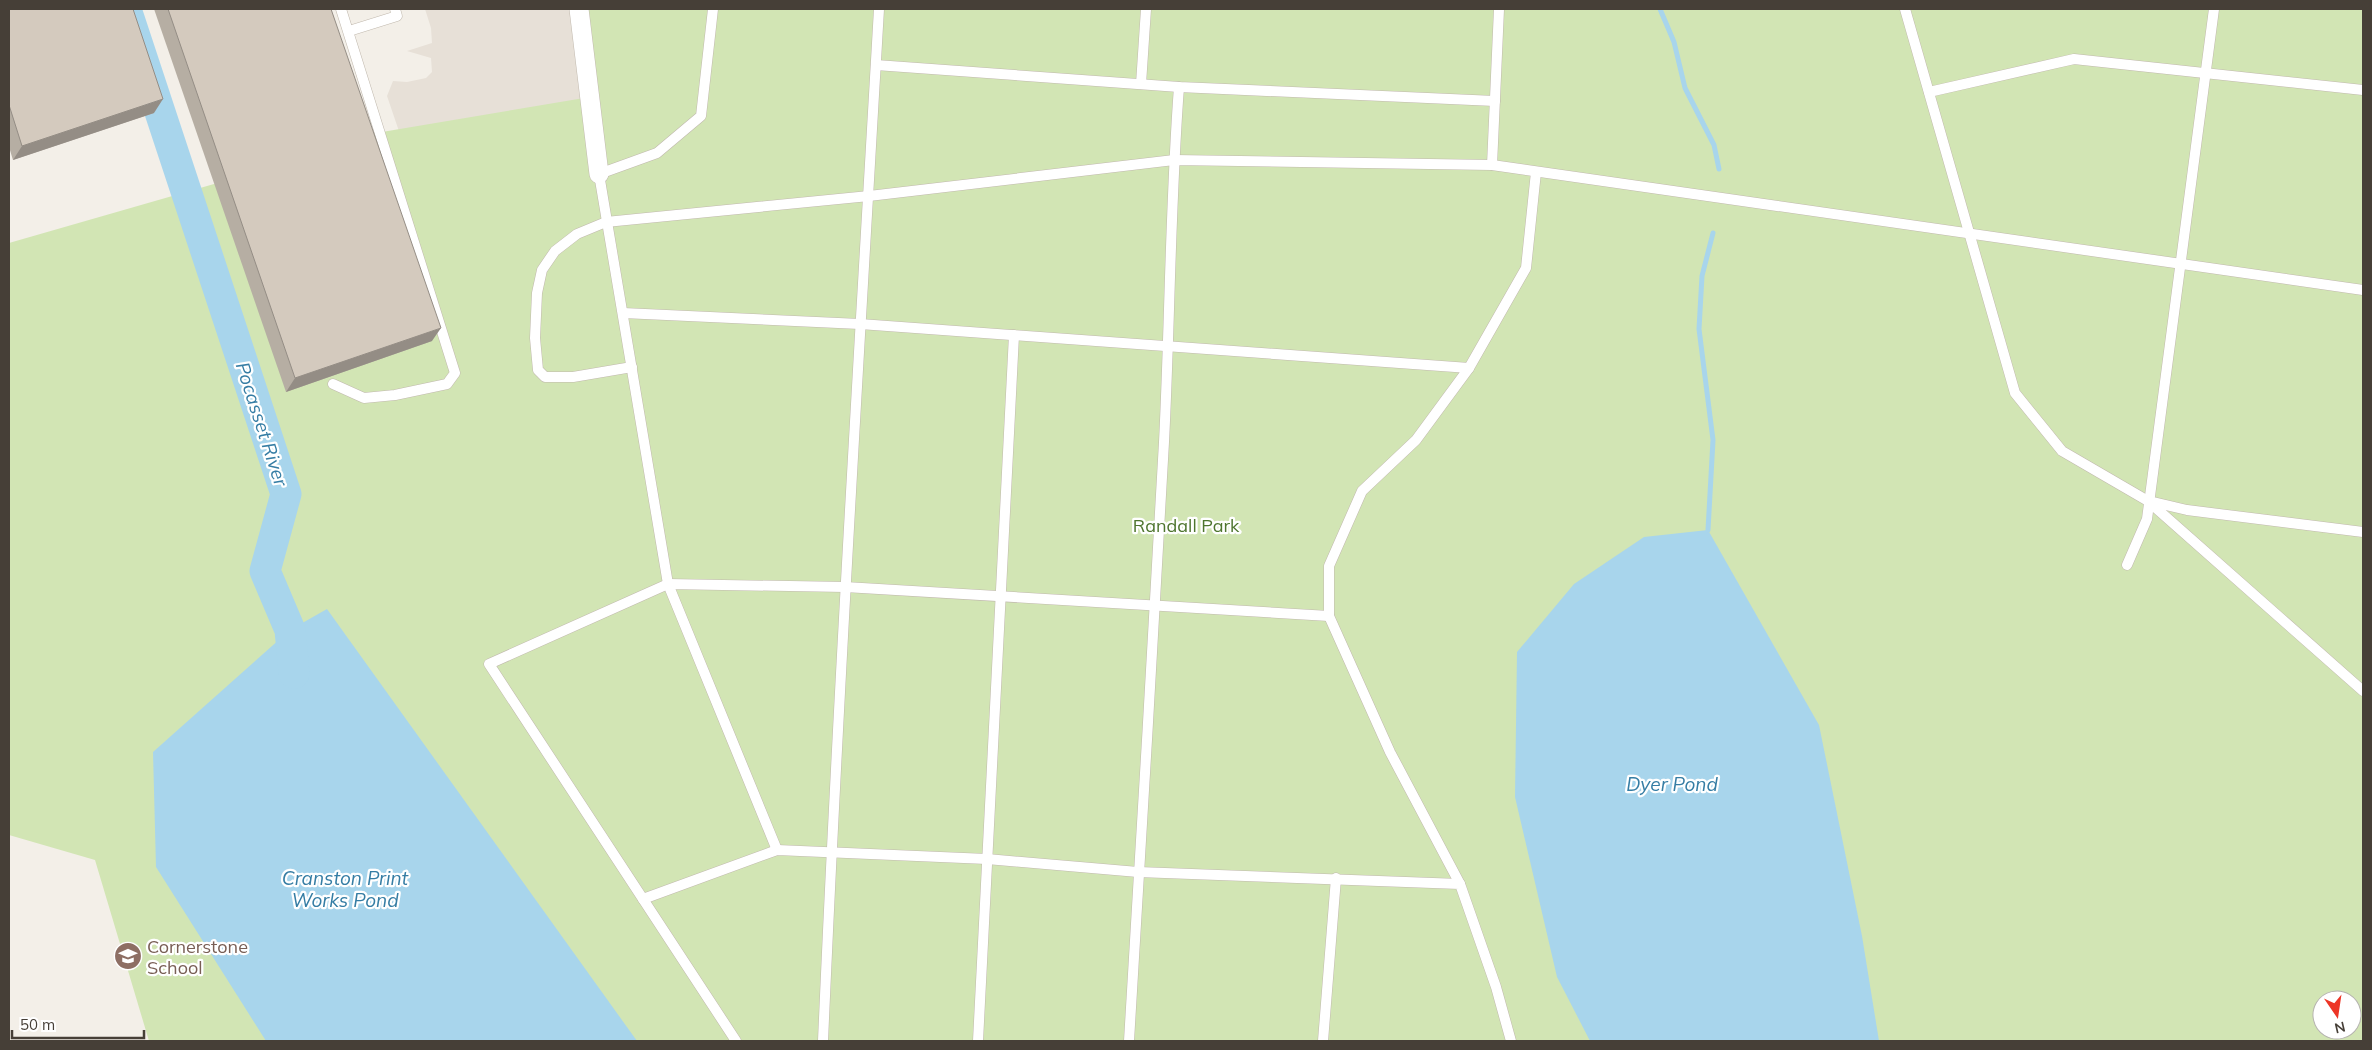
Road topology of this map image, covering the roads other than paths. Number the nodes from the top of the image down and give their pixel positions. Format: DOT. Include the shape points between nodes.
graph roads {
  1 [pos="342,9"];
  2 [pos="395,9"];
  3 [pos="579,9"];
  4 [pos="713,9"];
  5 [pos="879,9"];
  6 [pos="1146,9"];
  7 [pos="1498,9"];
  8 [pos="1905,9"];
  9 [pos="2214,9"];
  10 [pos="349,31"];
  11 [pos="876,64"];
  12 [pos="2205,73"];
  13 [pos="1141,84"];
  14 [pos="1179,87"];
  15 [pos="2363,90"];
  16 [pos="1929,92"];
  17 [pos="1494,101"];
  18 [pos="1174,160"];
  19 [pos="1492,166"];
  20 [pos="1536,172"];
  21 [pos="598,174"];
  22 [pos="869,196"];
  23 [pos="606,222"];
  24 [pos="1969,234"];
  25 [pos="2180,264"];
  26 [pos="2363,290"];
  27 [pos="623,313"];
  28 [pos="860,324"];
  29 [pos="1014,335"];
  30 [pos="1169,348"];
  31 [pos="632,367"];
  32 [pos="1469,368"];
  33 [pos="333,384"];
  34 [pos="2148,501"];
  35 [pos="2363,532"];
  36 [pos="2127,565"];
  37 [pos="668,584"];
  38 [pos="845,587"];
  39 [pos="1001,597"];
  40 [pos="1156,607"];
  41 [pos="1329,616"];
  42 [pos="2363,691"];
  43 [pos="778,850"];
  44 [pos="831,851"];
  45 [pos="987,859"];
  46 [pos="1138,872"];
  47 [pos="1336,878"];
  48 [pos="1460,884"];
  49 [pos="643,899"];
  50 [pos="736,1041"];
  51 [pos="823,1041"];
  52 [pos="978,1041"];
  53 [pos="1129,1041"];
  54 [pos="1323,1041"];
  55 [pos="1511,1041"];
  1 -- 10 [label="lane"];
  2 -- 10 [label="lane" via="397,16"];
  3 -- 21 [label="street"];
  4 -- 21 [label="lane" via="701,116 657,153"];
  5 -- 11 [label="lane"];
  6 -- 13 [label="lane"];
  7 -- 17 [label="lane"];
  8 -- 16 [label="lane"];
  9 -- 12 [label="lane"];
  10 -- 33 [label="lane" via="455,373 447,384 364,398"];
  11 -- 13 [label="lane"];
  11 -- 22 [label="lane"];
  12 -- 15 [label="lane"];
  12 -- 16 [label="lane" via="2074,59"];
  12 -- 25 [label="lane"];
  13 -- 14 [label="lane"];
  14 -- 17 [label="lane"];
  14 -- 18 [label="lane"];
  16 -- 24 [label="lane"];
  17 -- 19 [label="lane"];
  18 -- 19 [label="lane"];
  18 -- 22 [label="lane"];
  18 -- 30 [label="lane"];
  19 -- 20 [label="lane"];
  20 -- 24 [label="lane"];
  20 -- 32 [label="lane" via="1526,268"];
  21 -- 23 [label="lane"];
  22 -- 23 [label="lane"];
  22 -- 28 [label="lane"];
  23 -- 27 [label="lane"];
  23 -- 31 [label="lane" via="577,234 555,251 542,270 536,302 538,370 545,377 573,377"];
  24 -- 25 [label="lane"];
  24 -- 34 [label="lane" via="2015,393 2062,451"];
  25 -- 26 [label="lane"];
  25 -- 34 [label="lane"];
  27 -- 28 [label="lane"];
  27 -- 31 [label="lane"];
  28 -- 29 [label="lane"];
  28 -- 38 [label="lane"];
  29 -- 30 [label="lane"];
  29 -- 39 [label="lane"];
  30 -- 32 [label="lane"];
  30 -- 40 [label="lane"];
  31 -- 37 [label="lane"];
  32 -- 41 [label="lane" via="1416,440 1362,491 1328,566"];
  34 -- 35 [label="lane" via="2187,510"];
  34 -- 36 [label="lane" via="2146,518"];
  34 -- 42 [label="lane"];
  37 -- 38 [label="lane"];
  37 -- 43 [label="lane"];
  37 -- 49 [label="lane" via="489,664"];
  38 -- 39 [label="lane"];
  38 -- 44 [label="lane"];
  39 -- 40 [label="lane"];
  39 -- 45 [label="lane"];
  40 -- 41 [label="lane"];
  40 -- 46 [label="lane"];
  41 -- 48 [label="lane" via="1390,752"];
  43 -- 44 [label="lane"];
  43 -- 49 [label="lane"];
  44 -- 45 [label="lane"];
  44 -- 51 [label="lane"];
  45 -- 46 [label="lane"];
  45 -- 52 [label="lane"];
  46 -- 47 [label="lane"];
  46 -- 53 [label="lane"];
  47 -- 48 [label="lane"];
  47 -- 54 [label="lane"];
  48 -- 55 [label="lane"];
  49 -- 50 [label="lane"];
}
